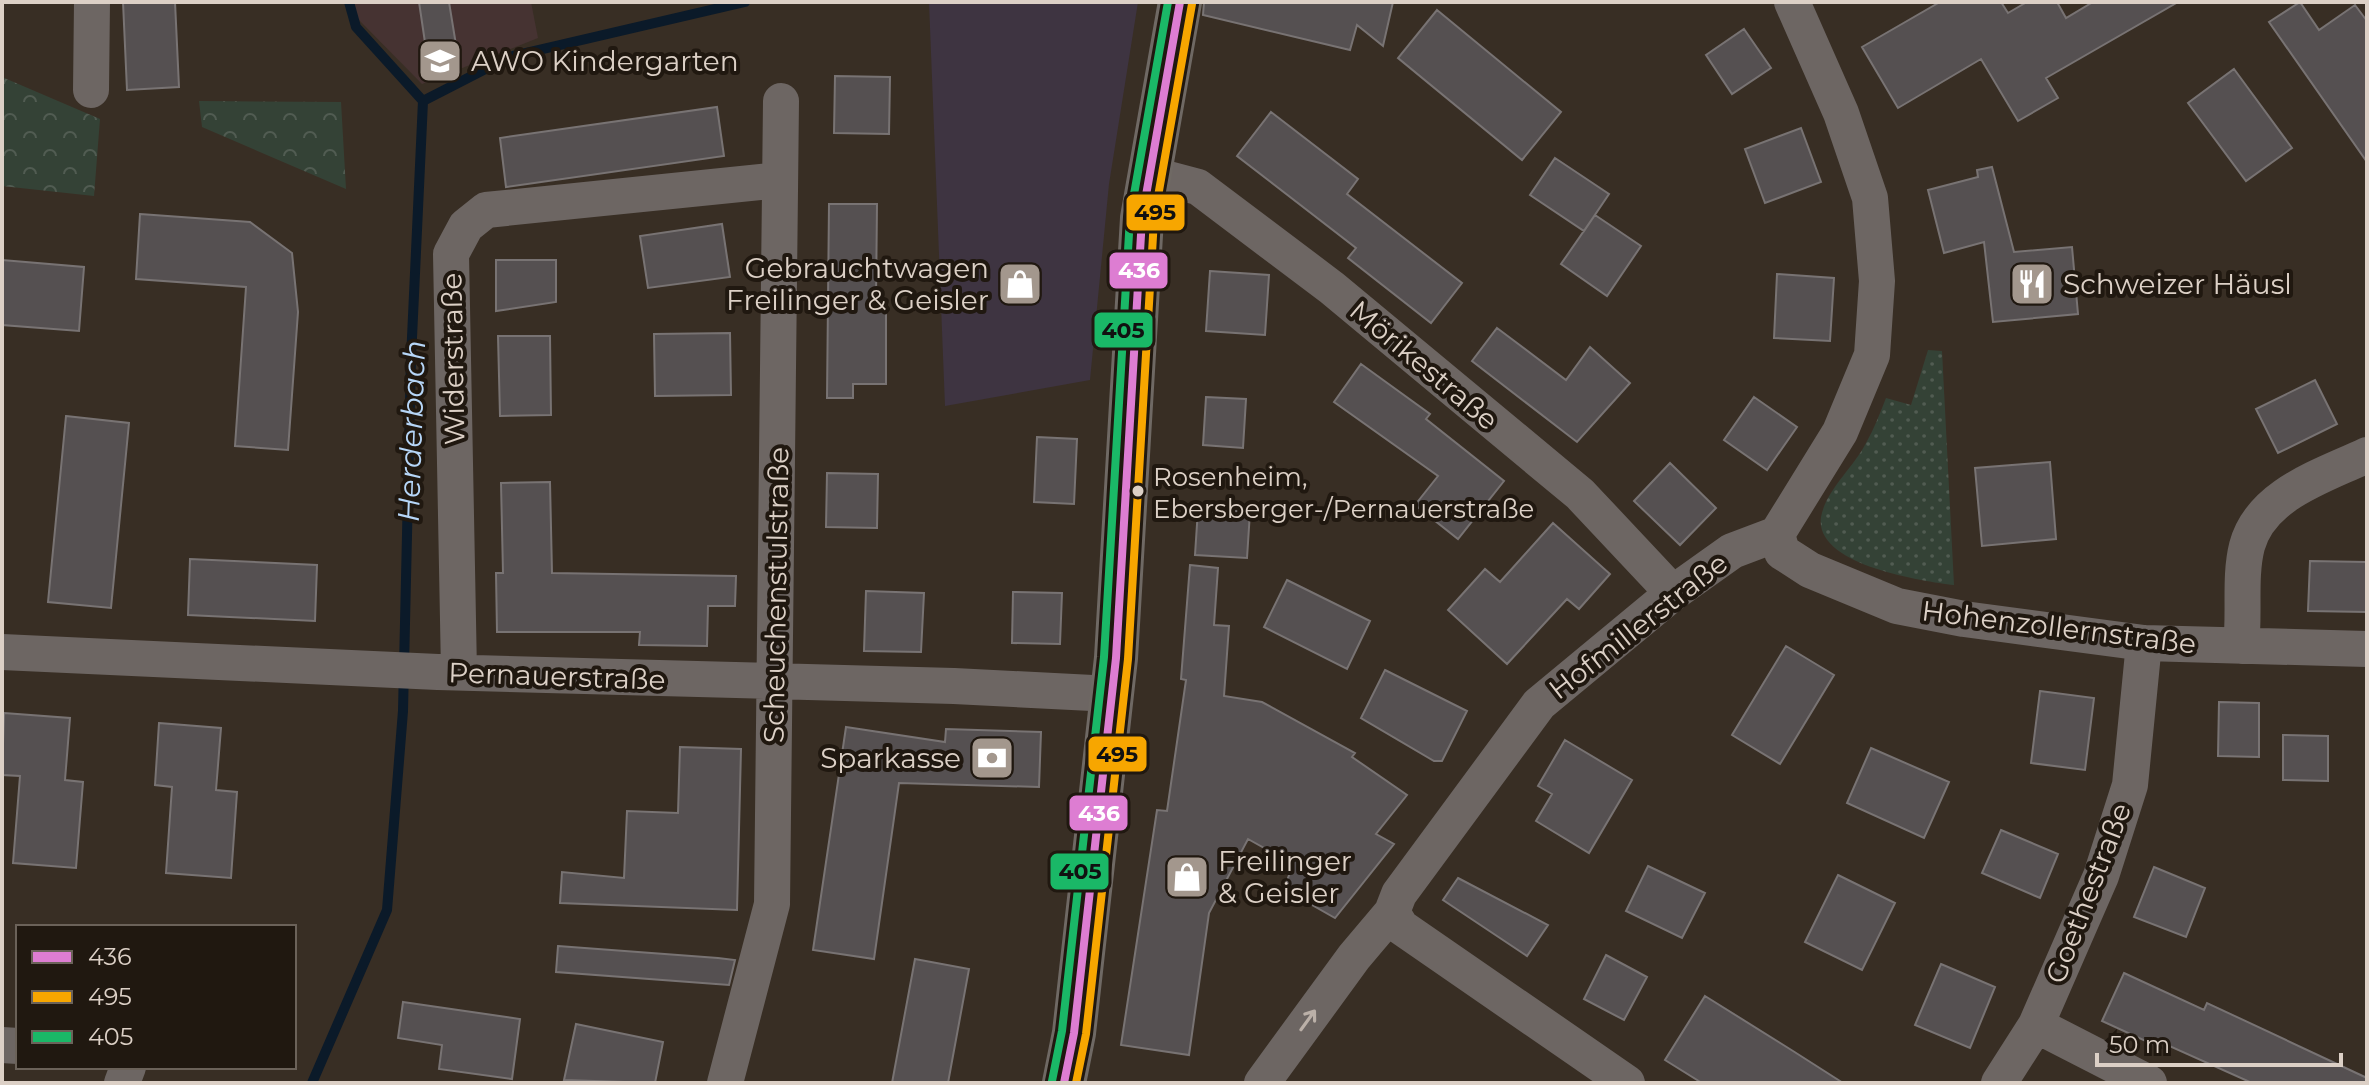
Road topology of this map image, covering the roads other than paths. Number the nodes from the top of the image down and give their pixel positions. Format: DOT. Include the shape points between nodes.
graph roads {
  1 [pos="92,2"];
  2 [pos="1180,2"];
  3 [pos="1806,6"];
  4 [pos="91,90"];
  5 [pos="781,101"];
  6 [pos="1149,174"];
  7 [pos="780,180"];
  8 [pos="2367,455"];
  9 [pos="1777,534"];
  10 [pos="1673,593"];
  11 [pos="2144,643"];
  12 [pos="2241,646"];
  13 [pos="2367,649"];
  14 [pos="2,652"];
  15 [pos="448,672"];
  16 [pos="776,683"];
  17 [pos="1112,694"];
  18 [pos="1392,912"];
  19 [pos="2036,1025"];
  20 [pos="725,1083"];
  21 [pos="1064,1083"];
  22 [pos="1262,1083"];
  23 [pos="1627,1083"];
  24 [pos="1999,1083"];
  25 [pos="2149,1083"];
  1 -- 4 [label="street"];
  2 -- 6 [label="street"];
  3 -- 9 [label="street" via="1870,198 1877,281 1872,355 1840,432"];
  5 -- 7 [label="street, Scheuchenstulstraße"];
  6 -- 10 [label="street, Mörikestraße" via="1198,187 1332,288 1580,494"];
  6 -- 17 [label="street"];
  7 -- 15 [label="street, Widerstraße" via="486,210 466,226 451,254"];
  7 -- 16 [label="street, Scheuchenstulstraße"];
  8 -- 12 [label="street" via="2286,495 2259,518 2247,548"];
  9 -- 10 [label="street, Hofmillerstraße" via="1732,551"];
  9 -- 11 [label="street, Hohenzollernstraße" via="1782,552 1810,570 1897,606"];
  10 -- 18 [label="street, Hofmillerstraße" via="1539,704 1399,894"];
  11 -- 12 [label="street, Hohenzollernstraße"];
  11 -- 19 [label="street, Goethestraße" via="2130,785 2101,876"];
  12 -- 13 [label="street, Hohenzollernstraße"];
  14 -- 15 [label="street, Pernauerstraße"];
  15 -- 16 [label="street, Pernauerstraße"];
  16 -- 17 [label="street, Pernauerstraße"];
  16 -- 20 [label="street, Scheuchenstulstraße" via="772,904"];
  17 -- 21 [label="street"];
  22 -- 18 [label="street, Hofmillerstraße, one-way"];
  18 -- 23 [label="street" via="1401,927"];
  19 -- 24 [label="street, Goethestraße"];
  19 -- 25 [label="street"];
}
